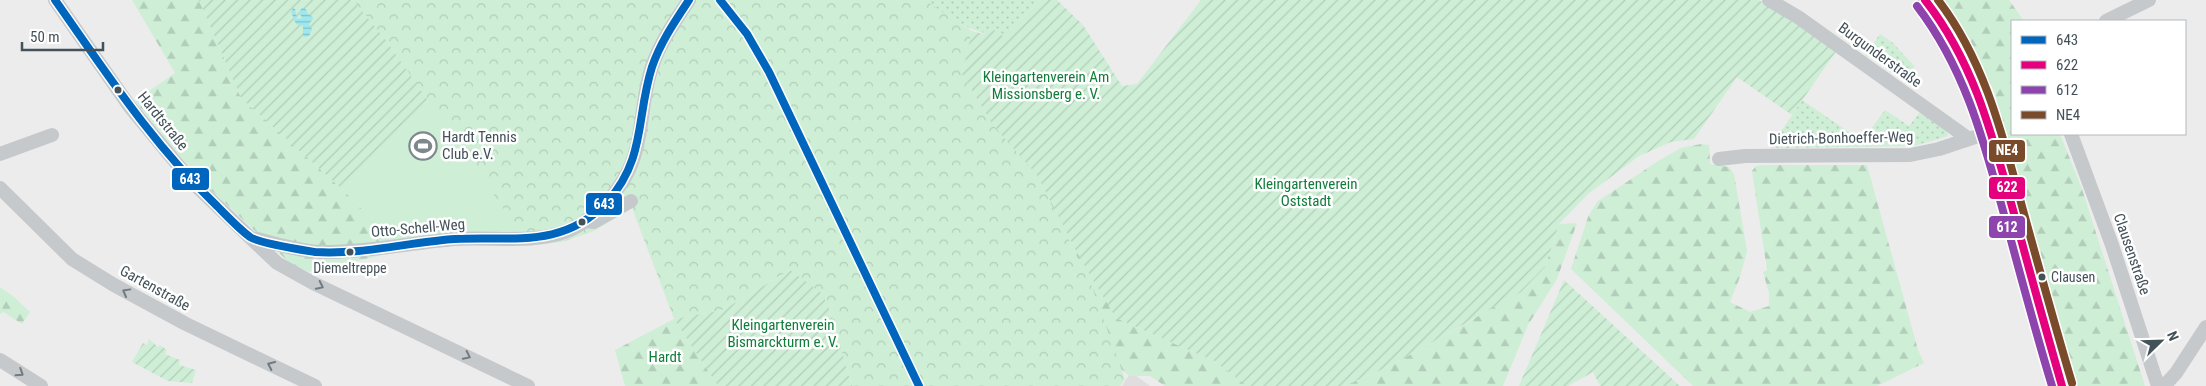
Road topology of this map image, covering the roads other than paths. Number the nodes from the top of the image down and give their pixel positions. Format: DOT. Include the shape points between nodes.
graph roads {
  1 [pos="55,0"];
  2 [pos="689,0"];
  3 [pos="1769,0"];
  4 [pos="1925,0"];
  5 [pos="2149,0"];
  6 [pos="2108,20"];
  7 [pos="1990,132"];
  8 [pos="52,135"];
  9 [pos="2071,135"];
  10 [pos="1969,139"];
  11 [pos="0,154"];
  12 [pos="1719,158"];
  13 [pos="0,188"];
  14 [pos="631,201"];
  15 [pos="585,220"];
  16 [pos="251,238"];
  17 [pos="2206,327"];
  18 [pos="0,360"];
  19 [pos="41,386"];
  20 [pos="315,386"];
  21 [pos="528,386"];
  22 [pos="2062,386"];
  23 [pos="2158,386"];
  24 [pos="2164,386"];
  1 -- 16 [label="street, Hardtstraße" via="130,107 192,182"];
  2 -- 15 [label="street, Otto-Schell-Weg" via="655,57 645,92 637,146 624,180 610,198"];
  3 -- 10 [label="street, Burgunderstraße" via="1798,17"];
  4 -- 7 [label="street" via="1953,38 1968,67"];
  5 -- 6 [label="street"];
  7 -- 10 [label="street, Dietrich-Bonhoeffer-Weg"];
  7 -- 22 [label="street"];
  8 -- 11 [label="street"];
  9 -- 23 [label="street, Clausenstraße" via="2112,245"];
  10 -- 12 [label="street, Dietrich-Bonhoeffer-Weg" via="1910,155"];
  20 -- 13 [label="street, Gartenstraße, one-way" via="186,324 72,259"];
  14 -- 15 [label="street, Otto-Schell-Weg" via="594,222"];
  15 -- 16 [label="street, Otto-Schell-Weg" via="559,233 529,239 456,239 325,252"];
  16 -- 21 [label="street, Hardtstraße, one-way" via="277,262 313,283"];
  17 -- 24 [label="street"];
  18 -- 19 [label="street, one-way"];
}
